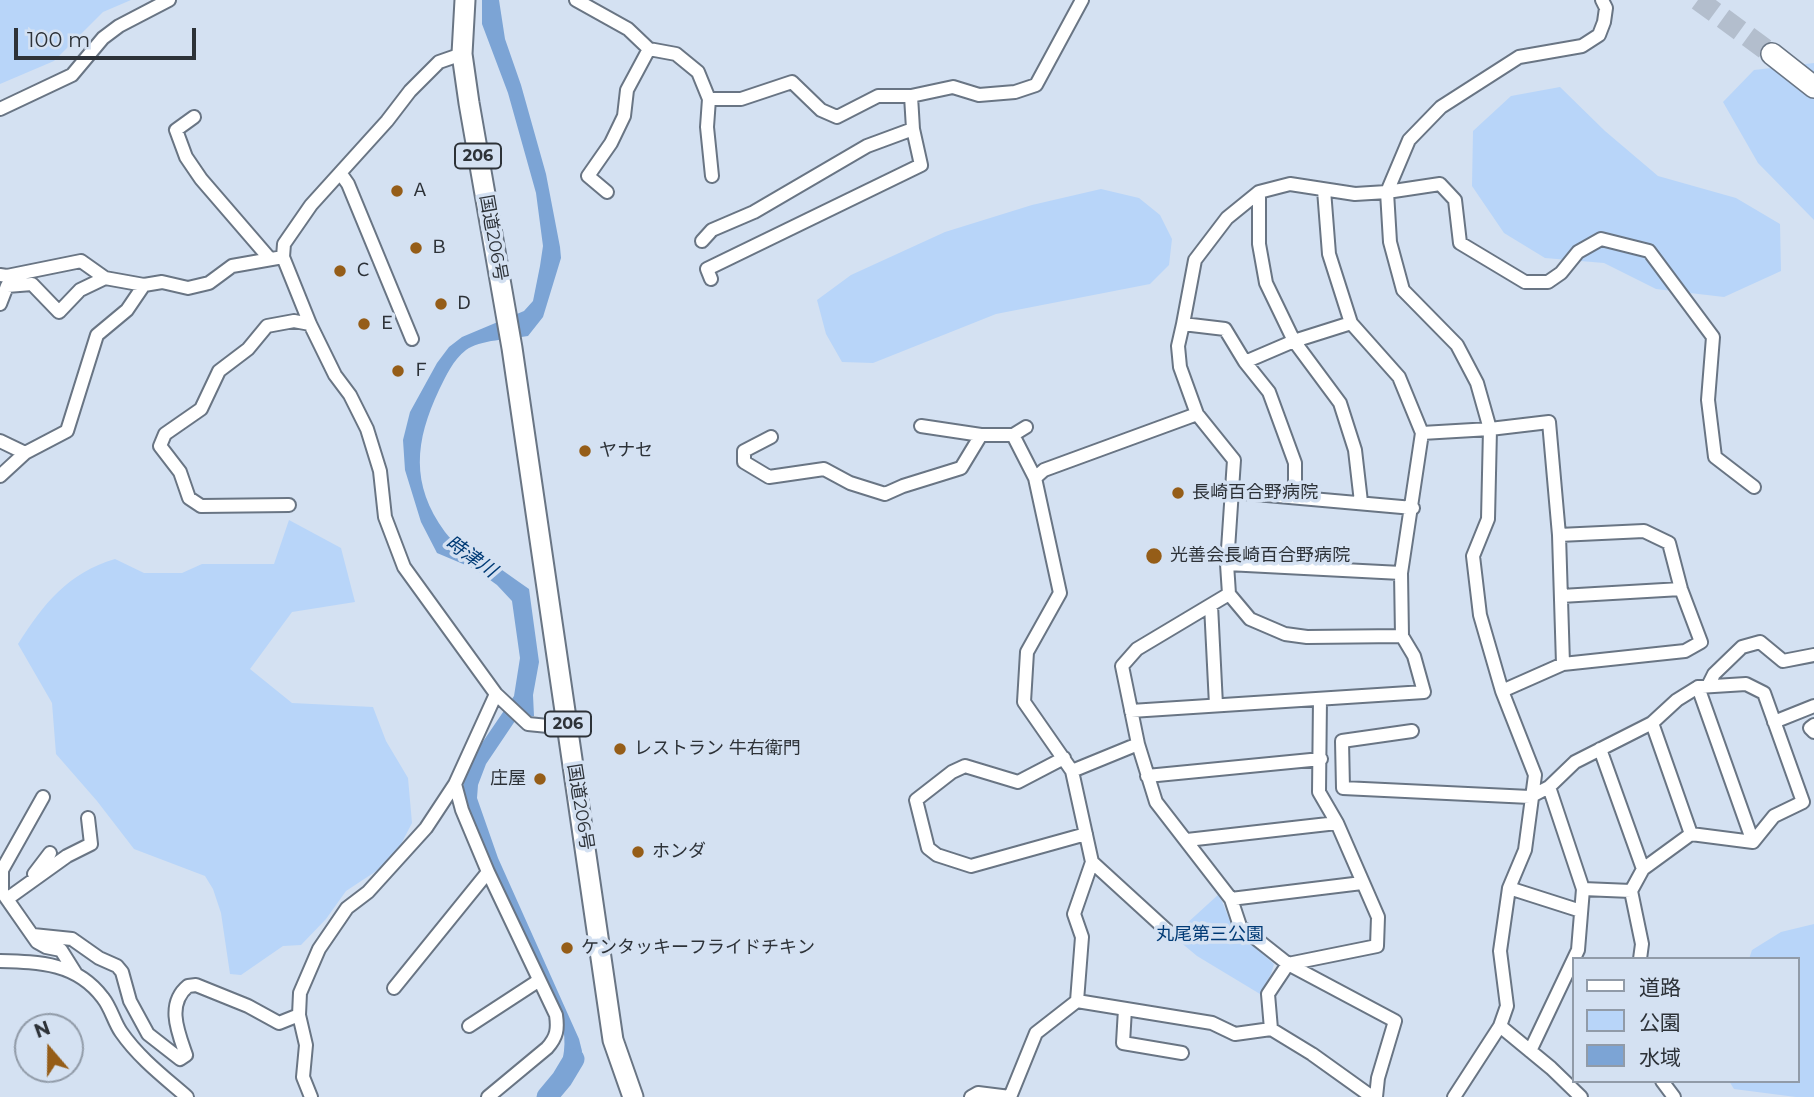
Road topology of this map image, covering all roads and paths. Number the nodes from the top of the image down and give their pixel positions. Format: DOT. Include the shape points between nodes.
graph roads {
  1 [pos="169,0"];
  2 [pos="465,0"];
  3 [pos="576,0"];
  4 [pos="1082,0"];
  5 [pos="1602,0"];
  6 [pos="649,49"];
  7 [pos="462,54"];
  8 [pos="1814,76"];
  9 [pos="1814,87"];
  10 [pos="911,96"];
  11 [pos="709,99"];
  12 [pos="0,109"];
  13 [pos="194,117"];
  14 [pos="913,129"];
  15 [pos="341,174"];
  16 [pos="712,176"];
  17 [pos="1324,190"];
  18 [pos="607,192"];
  19 [pos="1259,192"];
  20 [pos="1387,192"];
  21 [pos="702,241"];
  22 [pos="277,258"];
  23 [pos="105,278"];
  24 [pos="711,279"];
  25 [pos="2,282"];
  26 [pos="144,285"];
  27 [pos="0,304"];
  28 [pos="1351,323"];
  29 [pos="310,324"];
  30 [pos="1183,324"];
  31 [pos="412,339"];
  32 [pos="1294,341"];
  33 [pos="1245,362"];
  34 [pos="1197,414"];
  35 [pos="921,426"];
  36 [pos="1026,427"];
  37 [pos="1490,429"];
  38 [pos="1422,433"];
  39 [pos="981,435"];
  40 [pos="1013,435"];
  41 [pos="771,437"];
  42 [pos="0,441"];
  43 [pos="25,453"];
  44 [pos="0,476"];
  45 [pos="1035,478"];
  46 [pos="1754,487"];
  47 [pos="1233,492"];
  48 [pos="1295,497"];
  49 [pos="1361,502"];
  50 [pos="289,505"];
  51 [pos="1413,508"];
  52 [pos="1559,535"];
  53 [pos="1227,564"];
  54 [pos="1401,573"];
  55 [pos="1681,589"];
  56 [pos="1229,594"];
  57 [pos="1561,596"];
  58 [pos="1211,604"];
  59 [pos="1402,636"];
  60 [pos="1814,655"];
  61 [pos="1563,664"];
  62 [pos="1703,686"];
  63 [pos="1502,691"];
  64 [pos="496,694"];
  65 [pos="1320,699"];
  66 [pos="1216,705"];
  67 [pos="1814,706"];
  68 [pos="1131,711"];
  69 [pos="1774,722"];
  70 [pos="1652,723"];
  71 [pos="1814,725"];
  72 [pos="568,728"];
  73 [pos="1412,731"];
  74 [pos="1814,732"];
  75 [pos="1138,744"];
  76 [pos="1600,749"];
  77 [pos="1063,758"];
  78 [pos="1321,759"];
  79 [pos="1072,771"];
  80 [pos="1147,776"];
  81 [pos="455,784"];
  82 [pos="1549,787"];
  83 [pos="43,797"];
  84 [pos="1530,797"];
  85 [pos="1808,803"];
  86 [pos="88,818"];
  87 [pos="1337,823"];
  88 [pos="1086,834"];
  89 [pos="1691,834"];
  90 [pos="1187,840"];
  91 [pos="1753,842"];
  92 [pos="50,853"];
  93 [pos="1092,862"];
  94 [pos="1643,869"];
  95 [pos="488,872"];
  96 [pos="29,883"];
  97 [pos="1362,883"];
  98 [pos="1509,888"];
  99 [pos="1584,889"];
  100 [pos="1632,891"];
  101 [pos="7,899"];
  102 [pos="1231,899"];
  103 [pos="1581,911"];
  104 [pos="33,935"];
  105 [pos="1173,936"];
  106 [pos="1575,957"];
  107 [pos="1640,957"];
  108 [pos="0,961"];
  109 [pos="1573,961"];
  110 [pos="1288,964"];
  111 [pos="76,974"];
  112 [pos="538,981"];
  113 [pos="394,988"];
  114 [pos="1077,1001"];
  115 [pos="1125,1009"];
  116 [pos="299,1015"];
  117 [pos="469,1026"];
  118 [pos="1500,1026"];
  119 [pos="1271,1029"];
  120 [pos="1530,1051"];
  121 [pos="1182,1053"];
  122 [pos="187,1097"];
  123 [pos="312,1097"];
  124 [pos="488,1097"];
  125 [pos="633,1097"];
  126 [pos="971,1097"];
  127 [pos="1010,1097"];
  128 [pos="1374,1097"];
  129 [pos="1454,1097"];
  130 [pos="1581,1097"];
  1 -- 12 [label="street" via="103,38 72,75"];
  2 -- 7 [label="highway, 国道206号 / 206"];
  3 -- 6 [label="street" via="628,29"];
  4 -- 10 [label="street" via="1037,85 1015,92 979,94 953,87"];
  5 -- 20 [label="street" via="1606,8 1599,34 1582,46 1519,57 1441,107 1409,140"];
  6 -- 11 [label="street" via="676,54 698,72"];
  6 -- 18 [label="street" via="627,90 624,116 611,143 587,176"];
  7 -- 15 [label="street" via="439,62"];
  7 -- 72 [label="highway, 国道206号 / 206" via="512,348"];
  8 -- 9 [label="highway" via="1774,50"];
  10 -- 11 [label="street" via="877,96 837,117 821,110 792,82 741,99"];
  10 -- 14 [label="street"];
  11 -- 16 [label="street"];
  13 -- 22 [label="street" via="176,130 186,157 201,179"];
  14 -- 21 [label="street" via="867,146 754,212 712,230"];
  14 -- 24 [label="street" via="921,165 707,269"];
  15 -- 22 [label="street" via="304,215"];
  15 -- 31 [label="street"];
  17 -- 19 [label="street" via="1290,184"];
  17 -- 20 [label="street"];
  17 -- 28 [label="street" via="1329,254"];
  19 -- 30 [label="street" via="1227,218 1195,260"];
  19 -- 32 [label="street" via="1259,244 1266,283"];
  20 -- 37 [label="street" via="1390,242 1403,290 1457,345 1477,383"];
  20 -- 46 [label="street" via="1440,184 1455,200 1460,243 1525,282 1548,282 1578,252 1601,239 1649,251 1713,337 1708,400 1715,457"];
  22 -- 26 [label="street" via="232,266 209,283 188,288 162,282"];
  22 -- 29 [label="street"];
  23 -- 25 [label="street" via="81,261 8,276"];
  23 -- 25 [label="street" via="80,290 59,312 32,284"];
  23 -- 26 [label="street"];
  25 -- 27 [label="street"];
  26 -- 43 [label="street" via="127,310 97,335 67,431"];
  28 -- 32 [label="street"];
  28 -- 38 [label="street" via="1399,377"];
  29 -- 50 [label="street" via="294,321 267,326 248,349 219,371 201,409 166,434 160,446 180,472 189,498 201,506"];
  29 -- 64 [label="street" via="367,429 380,471 385,517 404,567"];
  30 -- 33 [label="street" via="1225,330"];
  30 -- 34 [label="street" via="1180,367"];
  32 -- 33 [label="street"];
  32 -- 49 [label="street" via="1340,403 1355,450"];
  33 -- 48 [label="street" via="1269,392 1295,463"];
  34 -- 45 [label="street" via="1044,470"];
  34 -- 47 [label="street" via="1234,460"];
  35 -- 39 [label="street"];
  36 -- 40 [label="street"];
  37 -- 38 [label="street"];
  37 -- 52 [label="street" via="1549,422"];
  37 -- 63 [label="street" via="1488,519 1473,556 1480,615"];
  38 -- 51 [label="street"];
  39 -- 40 [label="street"];
  39 -- 41 [label="street" via="961,468 885,494 850,483 824,468 769,477 744,462 744,451"];
  40 -- 45 [label="street"];
  42 -- 43 [label="street"];
  43 -- 44 [label="street"];
  45 -- 77 [label="street" via="1060,593 1027,652 1024,702"];
  47 -- 48 [label="street"];
  47 -- 53 [label="street"];
  48 -- 49 [label="street"];
  49 -- 51 [label="street"];
  51 -- 54 [label="street"];
  52 -- 55 [label="street" via="1644,531 1669,543"];
  52 -- 57 [label="street"];
  53 -- 54 [label="street"];
  53 -- 56 [label="street"];
  54 -- 59 [label="street"];
  55 -- 57 [label="street"];
  55 -- 61 [label="street" via="1701,642 1685,651"];
  56 -- 58 [label="street"];
  56 -- 59 [label="street" via="1250,619 1285,634"];
  57 -- 61 [label="street"];
  58 -- 66 [label="street"];
  58 -- 68 [label="street" via="1137,649 1122,666"];
  59 -- 65 [label="street" via="1414,656 1424,692"];
  60 -- 62 [label="street" via="1783,661 1760,642 1742,647"];
  61 -- 63 [label="street"];
  62 -- 69 [label="street" via="1746,684 1764,693"];
  62 -- 70 [label="street"];
  62 -- 91 [label="street"];
  63 -- 84 [label="street" via="1535,775"];
  64 -- 72 [label="street" via="528,724"];
  64 -- 81 [label="street"];
  65 -- 66 [label="street"];
  65 -- 78 [label="street"];
  66 -- 68 [label="street"];
  67 -- 69 [label="street"];
  68 -- 75 [label="street"];
  69 -- 85 [label="street"];
  70 -- 76 [label="street"];
  70 -- 89 [label="street"];
  71 -- 74 [label="street" via="1810,728"];
  72 -- 125 [label="highway, 国道206号 / 206" via="612,1040"];
  73 -- 84 [label="street" via="1342,741 1343,788"];
  75 -- 79 [label="street"];
  75 -- 80 [label="street"];
  76 -- 82 [label="street" via="1575,762"];
  76 -- 94 [label="street"];
  77 -- 79 [label="street"];
  77 -- 88 [label="street" via="1018,782 965,766 952,772 916,800 928,848 971,866"];
  78 -- 80 [label="street"];
  78 -- 87 [label="street" via="1319,792"];
  79 -- 88 [label="street"];
  80 -- 90 [label="street" via="1156,802"];
  81 -- 95 [label="street"];
  81 -- 116 [label="street" via="426,828 368,892 347,908 318,949 300,993"];
  82 -- 84 [label="street"];
  82 -- 99 [label="street"];
  83 -- 101 [label="street" via="2,870 2,892"];
  84 -- 98 [label="street" via="1525,850"];
  85 -- 91 [label="street" via="1774,816"];
  86 -- 96 [label="street" via="95,846 67,856"];
  87 -- 90 [label="street"];
  87 -- 97 [label="street"];
  88 -- 93 [label="street"];
  89 -- 91 [label="street"];
  89 -- 94 [label="street"];
  90 -- 102 [label="street"];
  92 -- 96 [label="street"];
  93 -- 105 [label="street"];
  93 -- 114 [label="street" via="1074,914 1082,937"];
  94 -- 100 [label="street"];
  95 -- 112 [label="street"];
  95 -- 113 [label="street"];
  96 -- 101 [label="street"];
  97 -- 102 [label="street"];
  97 -- 110 [label="street" via="1378,917 1377,946"];
  98 -- 103 [label="street"];
  98 -- 118 [label="street" via="1500,951 1507,1006"];
  99 -- 100 [label="street"];
  99 -- 103 [label="street"];
  100 -- 107 [label="street"];
  101 -- 104 [label="street"];
  102 -- 110 [label="street" via="1240,926"];
  103 -- 106 [label="street"];
  104 -- 111 [label="street" via="46,947 61,950"];
  104 -- 116 [label="street" via="72,939 117,966 148,1034 180,1059 186,1055 175,1006 188,986 197,985 279,1023"];
  108 -- 111 [label="street" via="42,962"];
  109 -- 120 [label="street"];
  110 -- 119 [label="street" via="1268,994"];
  110 -- 128 [label="street" via="1395,1021"];
  111 -- 122 [label="street" via="104,999 137,1052"];
  112 -- 117 [label="street"];
  112 -- 124 [label="street" via="556,1015 556,1038"];
  114 -- 115 [label="street"];
  114 -- 127 [label="street" via="1036,1032"];
  115 -- 119 [label="street" via="1212,1023 1235,1034"];
  115 -- 121 [label="street" via="1123,1043"];
  116 -- 123 [label="street" via="306,1045 303,1077"];
  118 -- 120 [label="street"];
  118 -- 129 [label="street"];
  119 -- 128 [label="street"];
  120 -- 130 [label="street"];
  126 -- 127 [label="street" via="978,1093"];
}
